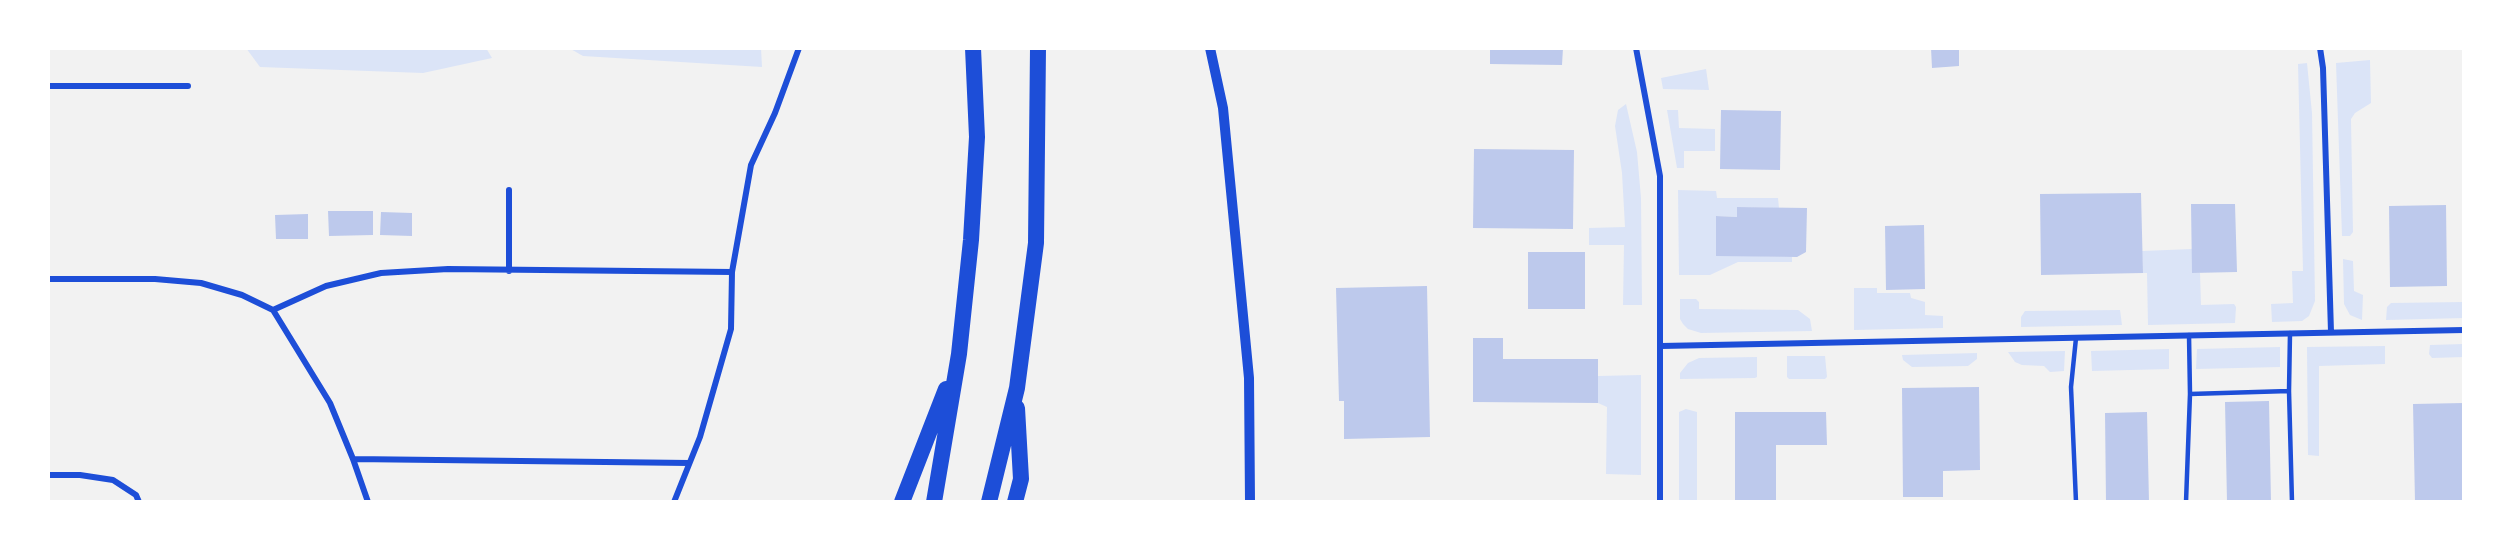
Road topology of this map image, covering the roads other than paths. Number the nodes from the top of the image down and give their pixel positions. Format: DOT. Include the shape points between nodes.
graph roads {
  1 [pos="799,48"];
  2 [pos="973,48"];
  3 [pos="1038,48"];
  4 [pos="1210,48"];
  5 [pos="1636,48"];
  6 [pos="2320,48"];
  7 [pos="188,86"];
  8 [pos="48,87"];
  9 [pos="509,190"];
  10 [pos="509,271"];
  11 [pos="732,272"];
  12 [pos="48,279"];
  13 [pos="273,310"];
  14 [pos="2464,330"];
  15 [pos="2331,332"];
  16 [pos="2290,333"];
  17 [pos="2189,335"];
  18 [pos="2076,338"];
  19 [pos="1661,346"];
  20 [pos="959,354"];
  21 [pos="1017,388"];
  22 [pos="2289,391"];
  23 [pos="2190,394"];
  24 [pos="353,459"];
  25 [pos="689,463"];
  26 [pos="48,475"];
  27 [pos="139,502"];
  28 [pos="368,502"];
  29 [pos="674,502"];
  30 [pos="902,502"];
  31 [pos="934,502"];
  32 [pos="989,502"];
  33 [pos="1015,502"];
  34 [pos="1250,502"];
  35 [pos="1660,502"];
  36 [pos="2076,502"];
  37 [pos="2186,502"];
  38 [pos="2292,502"];
  1 -- 11 [label="street" via="751,165"];
  2 -- 20 [label="highway" via="977,137"];
  3 -- 21 [label="highway" via="1036,243"];
  4 -- 34 [label="street" via="1223,108 1249,378"];
  5 -- 19 [label="street" via="1660,176"];
  6 -- 15 [label="street"];
  7 -- 8 [label="street"];
  9 -- 10 [label="street"];
  10 -- 11 [label="street"];
  10 -- 13 [label="street" via="381,273 326,286"];
  11 -- 25 [label="street" via="731,329"];
  12 -- 13 [label="street" via="201,283 242,295"];
  13 -- 24 [label="street" via="330,403"];
  14 -- 15 [label="street"];
  15 -- 16 [label="street"];
  16 -- 17 [label="street"];
  16 -- 22 [label="lane"];
  17 -- 18 [label="street"];
  17 -- 23 [label="lane"];
  18 -- 19 [label="street"];
  18 -- 36 [label="lane" via="2071,387"];
  19 -- 35 [label="street"];
  20 -- 30 [label="highway"];
  20 -- 31 [label="highway"];
  21 -- 32 [label="highway"];
  21 -- 33 [label="highway" via="1020,479"];
  22 -- 23 [label="lane"];
  22 -- 38 [label="lane"];
  23 -- 37 [label="lane"];
  24 -- 25 [label="street"];
  24 -- 28 [label="street"];
  25 -- 29 [label="street"];
  26 -- 27 [label="street" via="114,480 136,495"];
}
